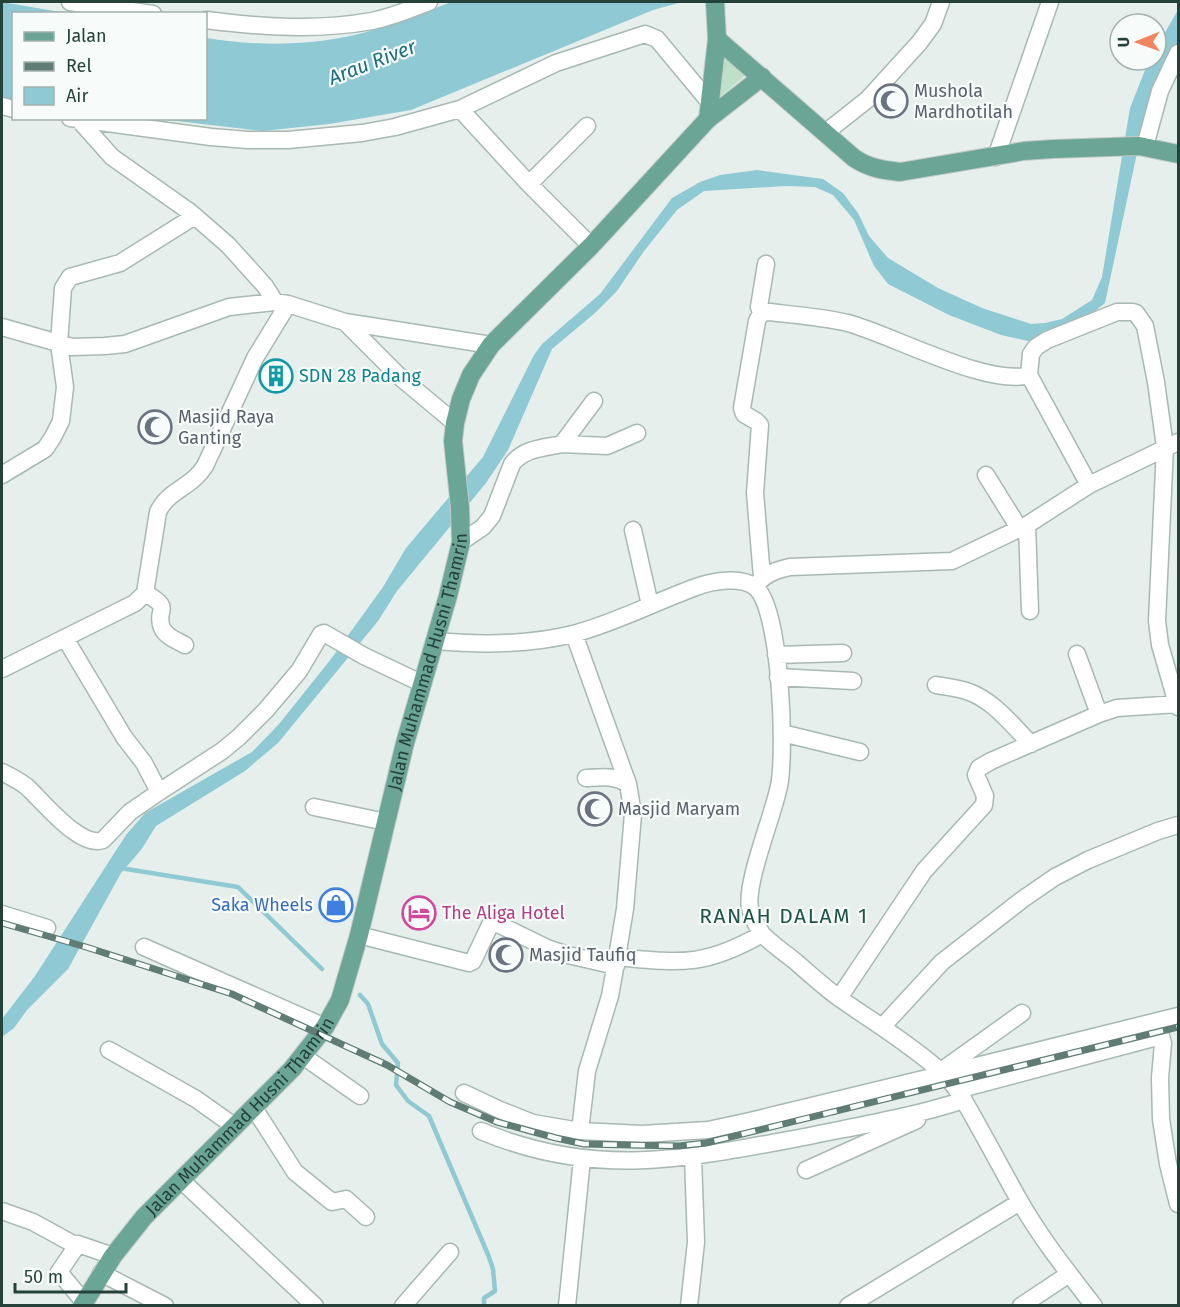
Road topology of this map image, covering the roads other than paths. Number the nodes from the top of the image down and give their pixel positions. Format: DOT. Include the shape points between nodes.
graph roads {
  1 [pos="70,2"];
  2 [pos="429,2"];
  3 [pos="941,2"];
  4 [pos="1050,2"];
  5 [pos="715,7"];
  6 [pos="139,12"];
  7 [pos="207,20"];
  8 [pos="717,39"];
  9 [pos="1179,53"];
  10 [pos="762,77"];
  11 [pos="460,109"];
  12 [pos="710,112"];
  13 [pos="76,120"];
  14 [pos="83,120"];
  15 [pos="587,126"];
  16 [pos="825,132"];
  17 [pos="1142,146"];
  18 [pos="1179,154"];
  19 [pos="996,157"];
  20 [pos="529,184"];
  21 [pos="195,216"];
  22 [pos="591,246"];
  23 [pos="766,264"];
  24 [pos="281,303"];
  25 [pos="762,313"];
  26 [pos="345,322"];
  27 [pos="2,327"];
  28 [pos="59,344"];
  29 [pos="491,345"];
  30 [pos="1029,375"];
  31 [pos="594,401"];
  32 [pos="454,423"];
  33 [pos="637,433"];
  34 [pos="562,444"];
  35 [pos="1172,444"];
  36 [pos="2,475"];
  37 [pos="986,475"];
  38 [pos="1089,485"];
  39 [pos="1023,526"];
  40 [pos="633,531"];
  41 [pos="461,542"];
  42 [pos="758,582"];
  43 [pos="145,592"];
  44 [pos="650,605"];
  45 [pos="1030,611"];
  46 [pos="574,634"];
  47 [pos="65,638"];
  48 [pos="436,641"];
  49 [pos="185,645"];
  50 [pos="843,653"];
  51 [pos="1077,654"];
  52 [pos="776,655"];
  53 [pos="2,669"];
  54 [pos="778,676"];
  55 [pos="853,681"];
  56 [pos="422,683"];
  57 [pos="936,685"];
  58 [pos="1178,706"];
  59 [pos="1099,714"];
  60 [pos="782,733"];
  61 [pos="1031,744"];
  62 [pos="860,752"];
  63 [pos="2,772"];
  64 [pos="586,778"];
  65 [pos="628,784"];
  66 [pos="159,792"];
  67 [pos="314,807"];
  68 [pos="386,822"];
  69 [pos="1179,825"];
  70 [pos="2,914"];
  71 [pos="48,928"];
  72 [pos="762,934"];
  73 [pos="359,935"];
  74 [pos="144,947"];
  75 [pos="616,961"];
  76 [pos="839,998"];
  77 [pos="1022,1013"];
  78 [pos="1179,1016"];
  79 [pos="325,1027"];
  80 [pos="882,1027"];
  81 [pos="109,1050"];
  82 [pos="303,1056"];
  83 [pos="942,1073"];
  84 [pos="464,1093"];
  85 [pos="960,1095"];
  86 [pos="360,1096"];
  87 [pos="942,1107"];
  88 [pos="254,1108"];
  89 [pos="234,1126"];
  90 [pos="481,1131"];
  91 [pos="580,1131"];
  92 [pos="693,1157"];
  93 [pos="582,1159"];
  94 [pos="806,1170"];
  95 [pos="182,1181"];
  96 [pos="1020,1202"];
  97 [pos="1179,1204"];
  98 [pos="2,1212"];
  99 [pos="366,1217"];
  100 [pos="75,1245"];
  101 [pos="450,1252"];
  102 [pos="113,1256"];
  103 [pos="102,1273"];
  104 [pos="1069,1274"];
  105 [pos="83,1304"];
  106 [pos="165,1305"];
  107 [pos="315,1305"];
  108 [pos="403,1305"];
  109 [pos="567,1305"];
  110 [pos="689,1305"];
  111 [pos="848,1305"];
  112 [pos="1021,1305"];
  113 [pos="1094,1305"];
  1 -- 6 [label="street"];
  2 -- 7 [label="street" via="374,21 338,25 257,27"];
  3 -- 16 [label="street" via="933,24 919,44 868,99"];
  4 -- 19 [label="street"];
  5 -- 8 [label="main road"];
  8 -- 10 [label="main road"];
  8 -- 12 [label="main road"];
  9 -- 17 [label="street"];
  10 -- 12 [label="main road, Jalan Muhammad Husni Thamrin"];
  10 -- 16 [label="main road"];
  11 -- 12 [label="street" via="556,63 645,34 657,39"];
  11 -- 14 [label="street" via="395,127 288,140 211,137"];
  11 -- 20 [label="street"];
  12 -- 22 [label="main road, Jalan Muhammad Husni Thamrin"];
  13 -- 21 [label="street" via="112,157"];
  15 -- 20 [label="street"];
  16 -- 19 [label="main road" via="854,158 880,170 900,172"];
  17 -- 18 [label="main road"];
  17 -- 19 [label="main road" via="1024,151"];
  20 -- 22 [label="street"];
  21 -- 24 [label="street" via="243,260"];
  21 -- 28 [label="street" via="120,263 66,280"];
  22 -- 29 [label="main road, Jalan Muhammad Husni Thamrin"];
  23 -- 25 [label="street" via="759,307"];
  24 -- 26 [label="street"];
  24 -- 28 [label="street" via="229,307 125,344 83,348"];
  24 -- 43 [label="street" via="198,478 162,503"];
  25 -- 30 [label="street" via="849,323 964,366 1009,378"];
  25 -- 42 [label="street" via="757,321 742,408 760,425 755,493"];
  26 -- 29 [label="street"];
  26 -- 32 [label="street"];
  27 -- 28 [label="street"];
  28 -- 36 [label="street" via="65,387 61,421 45,449"];
  29 -- 32 [label="main road, Jalan Muhammad Husni Thamrin" via="471,375"];
  30 -- 35 [label="street" via="1031,354 1040,343 1117,312 1136,313 1145,326"];
  30 -- 38 [label="street"];
  31 -- 34 [label="street"];
  32 -- 41 [label="main road, Jalan Muhammad Husni Thamrin"];
  33 -- 34 [label="street" via="607,446"];
  34 -- 41 [label="street" via="518,457 492,516"];
  35 -- 38 [label="street"];
  35 -- 58 [label="street" via="1157,621"];
  37 -- 39 [label="street"];
  38 -- 39 [label="street"];
  39 -- 42 [label="street" via="952,561 790,567 775,570"];
  39 -- 45 [label="street"];
  40 -- 44 [label="street"];
  41 -- 48 [label="main road, Jalan Muhammad Husni Thamrin"];
  42 -- 44 [label="street" via="700,585"];
  42 -- 52 [label="street" via="769,614"];
  43 -- 47 [label="street" via="135,603"];
  43 -- 49 [label="street" via="159,601 163,609 162,627 167,635"];
  44 -- 46 [label="street"];
  46 -- 48 [label="street" via="507,643"];
  46 -- 65 [label="street"];
  47 -- 53 [label="street"];
  47 -- 66 [label="street"];
  48 -- 56 [label="main road, Jalan Muhammad Husni Thamrin"];
  50 -- 52 [label="street"];
  51 -- 59 [label="street"];
  52 -- 54 [label="street"];
  54 -- 55 [label="street"];
  54 -- 60 [label="street"];
  56 -- 66 [label="street" via="320,634 299,671 266,710 222,751"];
  56 -- 68 [label="main road, Jalan Muhammad Husni Thamrin"];
  57 -- 61 [label="street" via="984,699"];
  58 -- 59 [label="street" via="1117,708"];
  59 -- 61 [label="street"];
  60 -- 62 [label="street"];
  60 -- 72 [label="street" via="780,784 750,890 750,906"];
  61 -- 76 [label="street" via="977,770 984,805 924,871"];
  63 -- 66 [label="street" via="27,788 90,842 103,840 130,812"];
  64 -- 65 [label="street" via="619,778"];
  65 -- 75 [label="street" via="633,814"];
  67 -- 68 [label="street"];
  68 -- 73 [label="main road, Jalan Muhammad Husni Thamrin"];
  69 -- 80 [label="street" via="1055,877 942,962"];
  70 -- 71 [label="street"];
  72 -- 75 [label="street" via="718,956 692,961"];
  72 -- 76 [label="street"];
  73 -- 75 [label="street" via="469,963 490,925 498,924 568,956"];
  73 -- 79 [label="main road, Jalan Muhammad Husni Thamrin" via="340,1000"];
  74 -- 79 [label="street"];
  75 -- 91 [label="street" via="608,1004 587,1071"];
  76 -- 80 [label="street"];
  77 -- 83 [label="street"];
  78 -- 83 [label="street"];
  79 -- 82 [label="main road, Jalan Muhammad Husni Thamrin"];
  80 -- 83 [label="street"];
  81 -- 89 [label="street" via="196,1099"];
  82 -- 86 [label="street"];
  82 -- 88 [label="main road, Jalan Muhammad Husni Thamrin"];
  83 -- 85 [label="street"];
  83 -- 91 [label="street" via="708,1130 642,1134"];
  84 -- 91 [label="street" via="533,1122"];
  85 -- 87 [label="street"];
  85 -- 96 [label="street"];
  85 -- 97 [label="street" via="1161,1036 1161,1119"];
  87 -- 92 [label="street"];
  87 -- 94 [label="street"];
  88 -- 89 [label="main road, Jalan Muhammad Husni Thamrin"];
  88 -- 99 [label="street" via="301,1179 332,1202 346,1199"];
  89 -- 95 [label="main road, Jalan Muhammad Husni Thamrin"];
  90 -- 93 [label="street" via="525,1148"];
  92 -- 93 [label="street"];
  92 -- 110 [label="street" via="696,1242"];
  93 -- 109 [label="street"];
  95 -- 102 [label="main road, Jalan Muhammad Husni Thamrin" via="144,1217"];
  95 -- 107 [label="street"];
  96 -- 104 [label="street"];
  96 -- 111 [label="street"];
  98 -- 100 [label="street" via="33,1222"];
  100 -- 102 [label="street"];
  100 -- 105 [label="street" via="59,1272"];
  101 -- 108 [label="street"];
  102 -- 103 [label="main road, Jalan Muhammad Husni Thamrin"];
  103 -- 105 [label="main road, Jalan Muhammad Husni Thamrin"];
  103 -- 106 [label="street"];
  104 -- 112 [label="street"];
  104 -- 113 [label="street"];
}
